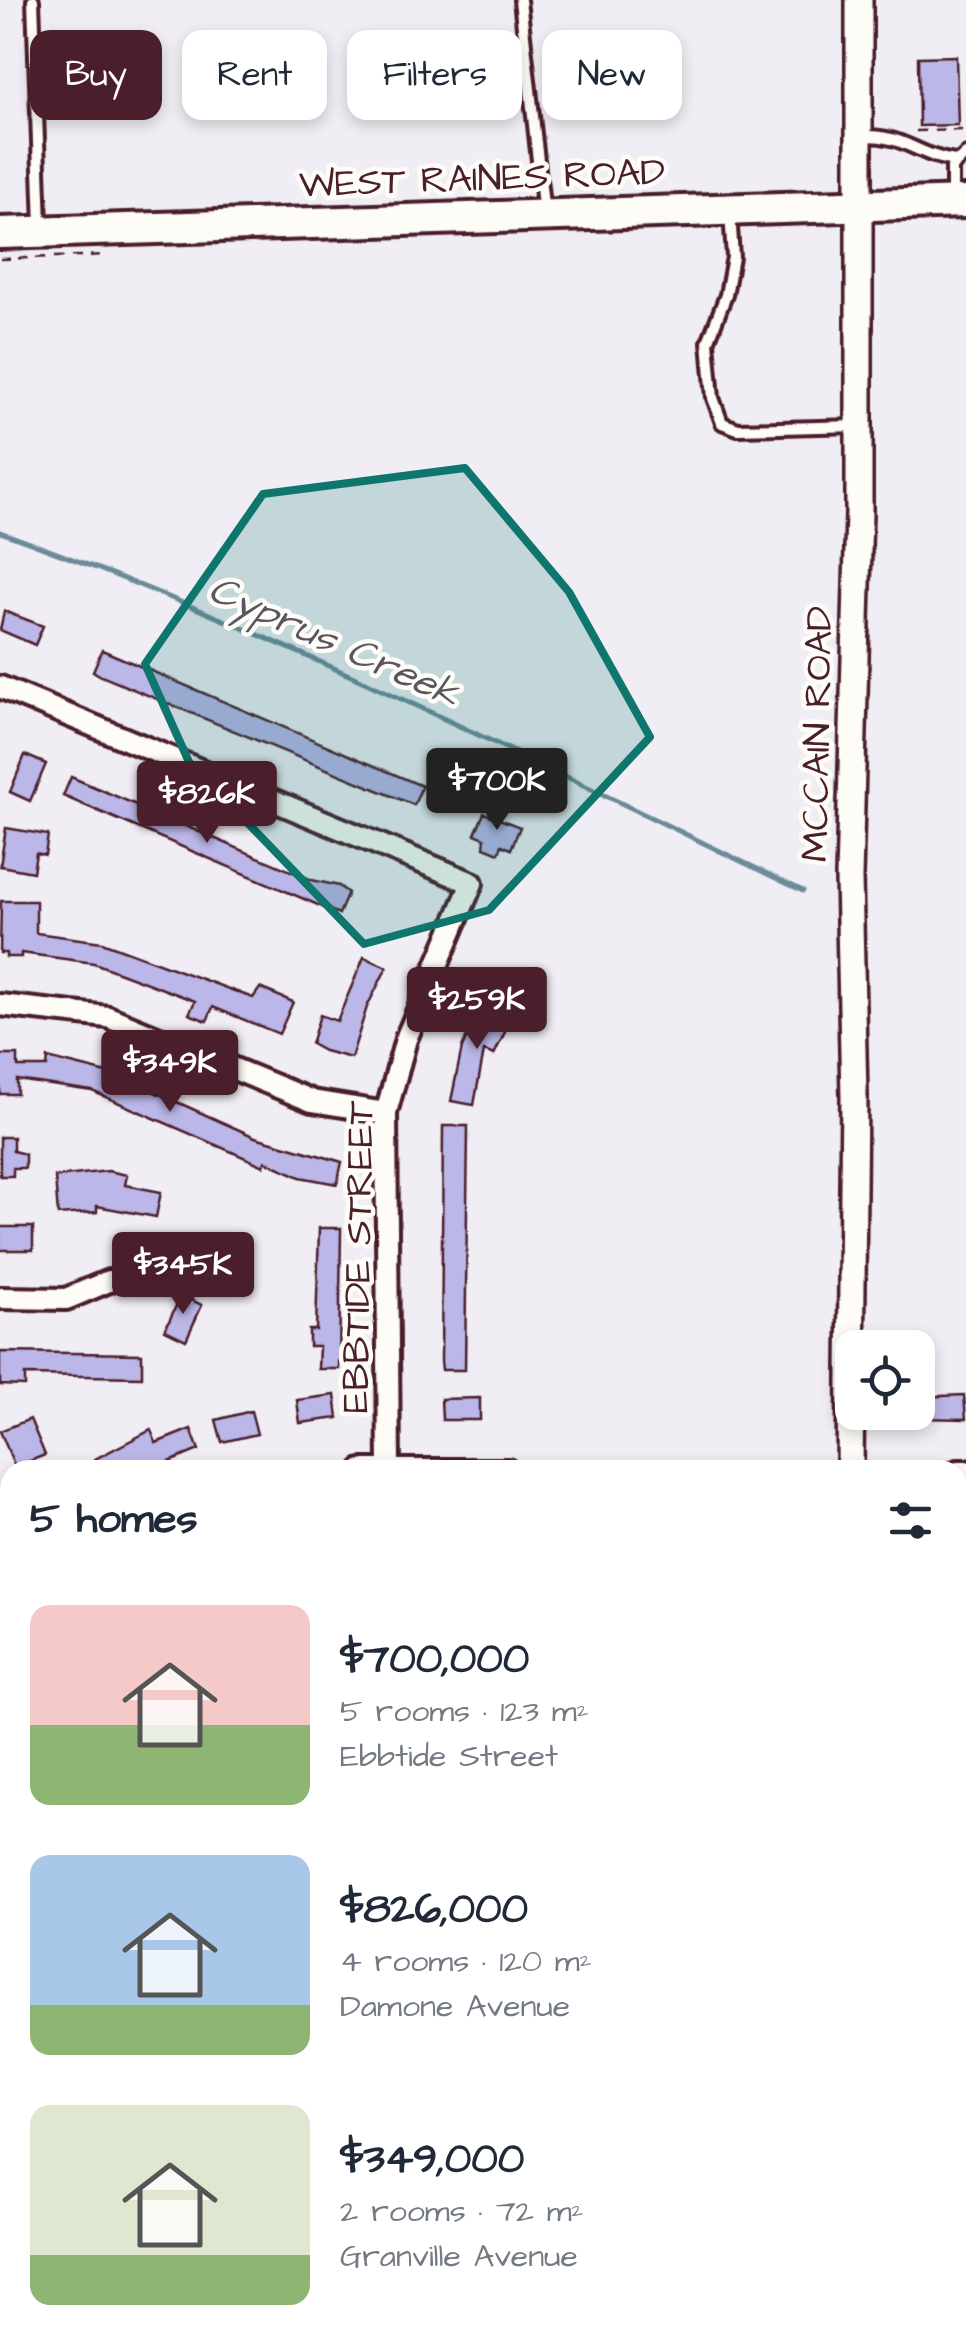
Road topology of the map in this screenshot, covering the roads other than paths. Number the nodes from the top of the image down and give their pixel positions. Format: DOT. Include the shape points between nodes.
graph roads {
  1 [pos="34,0"];
  2 [pos="520,0"];
  3 [pos="859,0"];
  4 [pos="860,136"];
  5 [pos="961,157"];
  6 [pos="959,202"];
  7 [pos="860,204"];
  8 [pos="730,209"];
  9 [pos="544,215"];
  10 [pos="41,232"];
  11 [pos="0,234"];
  12 [pos="860,426"];
  13 [pos="0,688"];
  14 [pos="0,1005"];
  15 [pos="386,1113"];
  16 [pos="110,1281"];
  17 [pos="0,1298"];
  18 [pos="390,1460"];
  19 [pos="850,1460"];
  1 -- 10 [label="lane"];
  2 -- 9 [label="lane"];
  3 -- 4 [label="street, MCCAIN ROAD"];
  4 -- 5 [label="lane" via="889,135 928,154"];
  4 -- 7 [label="street, MCCAIN ROAD"];
  5 -- 6 [label="lane"];
  6 -- 7 [label="main road, WEST RAINES ROAD"];
  7 -- 8 [label="main road, WEST RAINES ROAD"];
  7 -- 12 [label="street, MCCAIN ROAD"];
  8 -- 9 [label="main road, WEST RAINES ROAD"];
  8 -- 12 [label="lane" via="733,257 708,342 722,423 738,429"];
  9 -- 10 [label="main road, WEST RAINES ROAD"];
  10 -- 11 [label="main road, WEST RAINES ROAD"];
  12 -- 19 [label="street, MCCAIN ROAD" via="850,878"];
  13 -- 15 [label="street, EBBTIDE STREET" via="472,883 406,1039"];
  14 -- 15 [label="street" via="108,1017 312,1102"];
  15 -- 18 [label="street, EBBTIDE STREET"];
  16 -- 17 [label="street" via="66,1298"];
}
